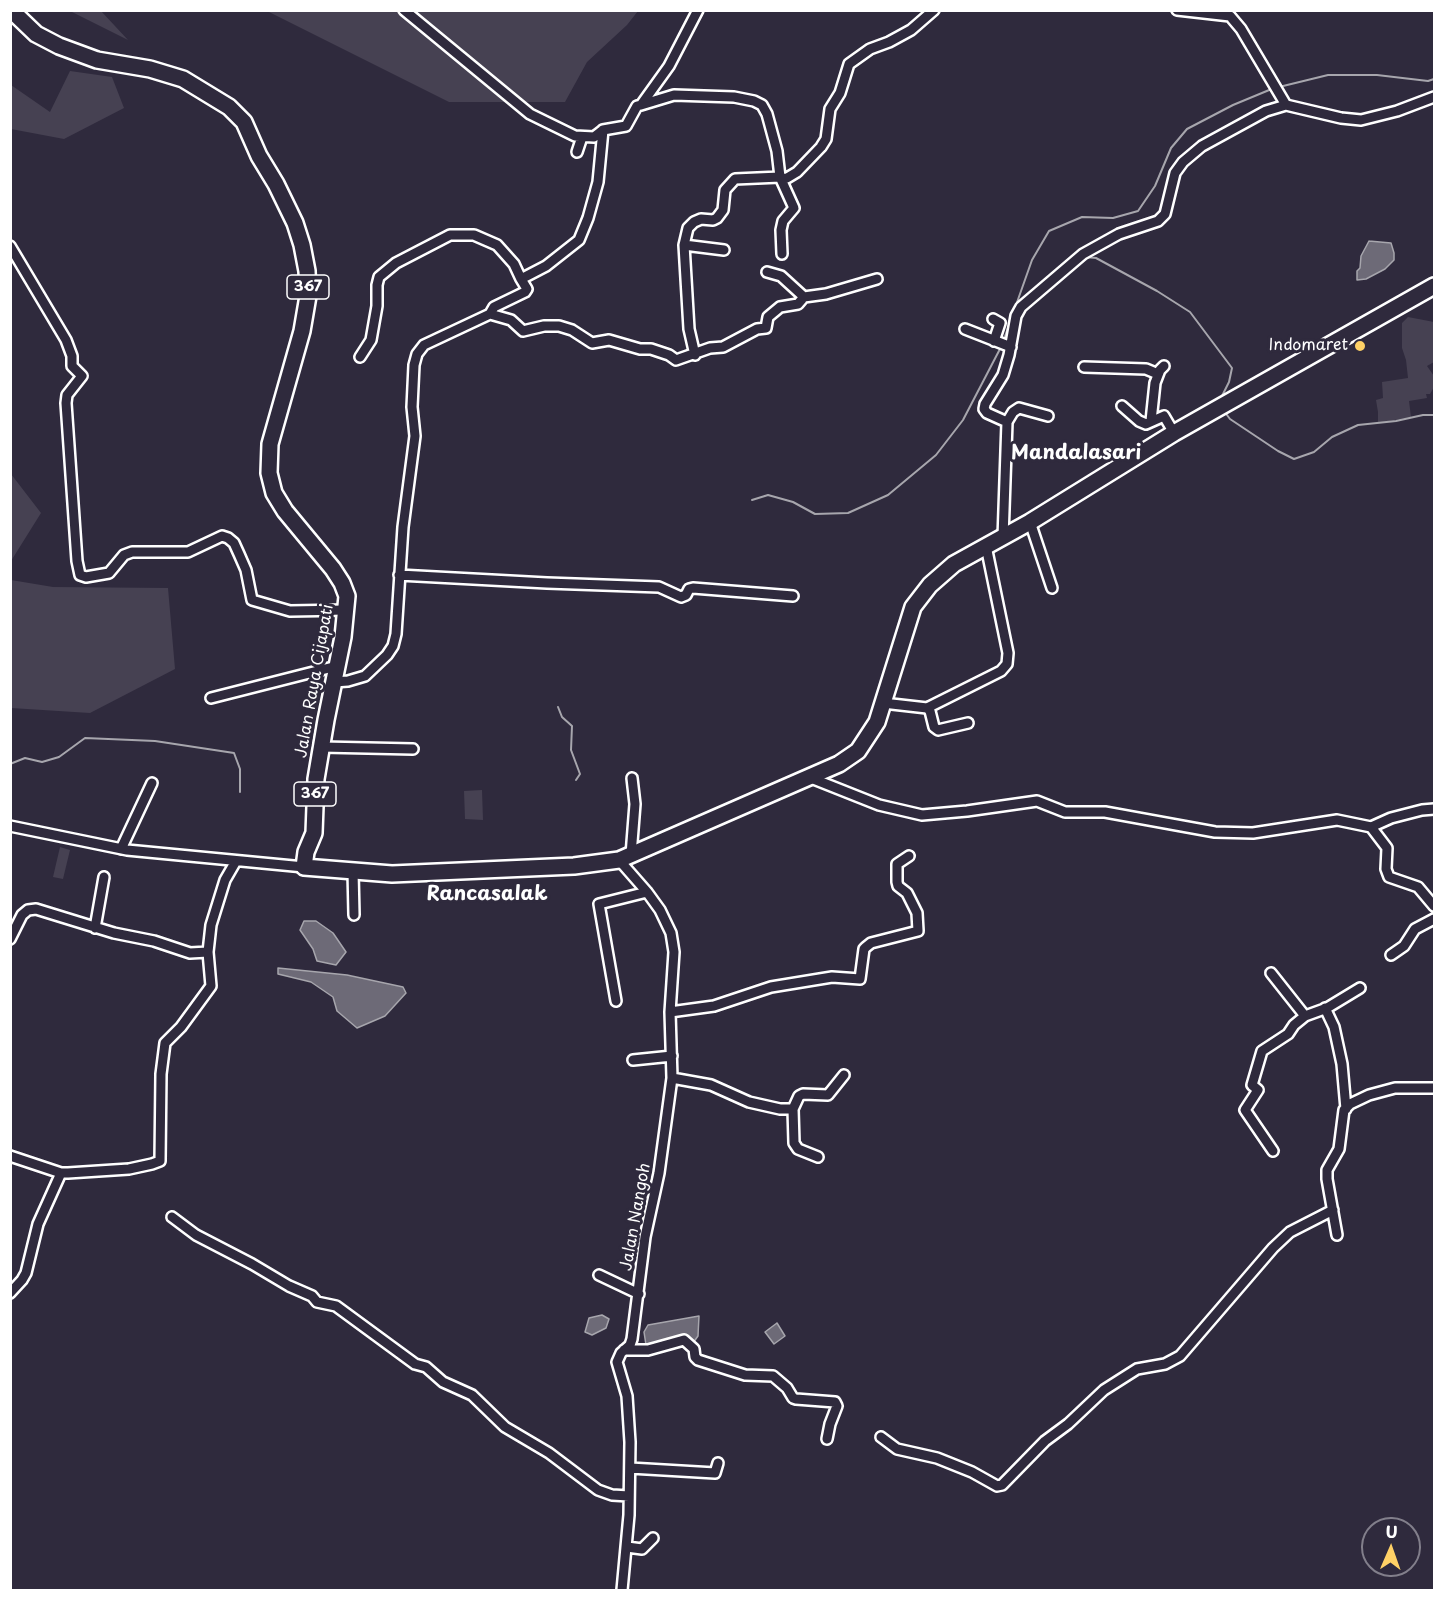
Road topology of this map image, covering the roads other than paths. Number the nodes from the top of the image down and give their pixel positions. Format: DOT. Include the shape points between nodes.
graph roads {
  1 [pos="11,10"];
  2 [pos="404,10"];
  3 [pos="698,10"];
  4 [pos="934,10"];
  5 [pos="1177,10"];
  6 [pos="1434,97"];
  7 [pos="641,105"];
  8 [pos="1286,105"];
  9 [pos="603,130"];
  10 [pos="582,137"];
  11 [pos="577,152"];
  12 [pos="780,178"];
  13 [pos="684,245"];
  14 [pos="10,246"];
  15 [pos="724,250"];
  16 [pos="782,254"];
  17 [pos="767,272"];
  18 [pos="521,279"];
  19 [pos="877,279"];
  20 [pos="1434,286"];
  21 [pos="804,297"];
  22 [pos="490,314"];
  23 [pos="993,319"];
  24 [pos="965,329"];
  25 [pos="1002,344"];
  26 [pos="695,355"];
  27 [pos="360,357"];
  28 [pos="1084,367"];
  29 [pos="1122,406"];
  30 [pos="1048,416"];
  31 [pos="1151,421"];
  32 [pos="1007,422"];
  33 [pos="1174,433"];
  34 [pos="1030,522"];
  35 [pos="1002,538"];
  36 [pos="986,546"];
  37 [pos="399,575"];
  38 [pos="1052,588"];
  39 [pos="793,596"];
  40 [pos="347,610"];
  41 [pos="337,666"];
  42 [pos="334,682"];
  43 [pos="211,698"];
  44 [pos="883,703"];
  45 [pos="927,708"];
  46 [pos="968,723"];
  47 [pos="327,747"];
  48 [pos="413,749"];
  49 [pos="632,778"];
  50 [pos="811,778"];
  51 [pos="152,783"];
  52 [pos="1434,809"];
  53 [pos="10,826"];
  54 [pos="1371,827"];
  55 [pos="121,849"];
  56 [pos="909,856"];
  57 [pos="625,858"];
  58 [pos="236,861"];
  59 [pos="304,867"];
  60 [pos="353,871"];
  61 [pos="104,877"];
  62 [pos="647,892"];
  63 [pos="1434,906"];
  64 [pos="354,915"];
  65 [pos="1434,919"];
  66 [pos="95,928"];
  67 [pos="10,939"];
  68 [pos="208,952"];
  69 [pos="1391,955"];
  70 [pos="1271,973"];
  71 [pos="1360,988"];
  72 [pos="616,1001"];
  73 [pos="1325,1008"];
  74 [pos="669,1012"];
  75 [pos="1305,1016"];
  76 [pos="672,1056"];
  77 [pos="633,1060"];
  78 [pos="844,1076"];
  79 [pos="672,1078"];
  80 [pos="1434,1088"];
  81 [pos="793,1109"];
  82 [pos="1346,1109"];
  83 [pos="1273,1151"];
  84 [pos="10,1156"];
  85 [pos="818,1158"];
  86 [pos="61,1173"];
  87 [pos="1333,1210"];
  88 [pos="172,1216"];
  89 [pos="1337,1235"];
  90 [pos="599,1275"];
  91 [pos="10,1293"];
  92 [pos="639,1294"];
  93 [pos="624,1350"];
  94 [pos="881,1437"];
  95 [pos="827,1439"];
  96 [pos="718,1463"];
  97 [pos="630,1468"];
  98 [pos="629,1496"];
  99 [pos="653,1538"];
  100 [pos="627,1547"];
  101 [pos="622,1590"];
  1 -- 40 [label="main road, Jalan Raya Cijapati / 367" via="36,34 74,52 183,79 229,107 244,122 295,223 307,271 305,317 270,444 269,473 274,493 285,511 342,583"];
  2 -- 10 [label="street" via="530,114"];
  3 -- 7 [label="street" via="669,66"];
  4 -- 12 [label="street" via="911,30 870,49 849,64 830,109 826,139 796,172"];
  5 -- 8 [label="street" via="1230,16"];
  6 -- 8 [label="street" via="1361,120"];
  7 -- 9 [label="street" via="626,126"];
  7 -- 12 [label="street" via="674,95 734,97 758,103 767,114"];
  8 -- 25 [label="street" via="1266,111 1202,146 1174,173 1165,214 1158,221 1119,234 1083,254 1026,302"];
  9 -- 10 [label="street" via="594,137"];
  9 -- 18 [label="street" via="598,182 580,237 546,266"];
  10 -- 11 [label="street"];
  12 -- 13 [label="street" via="735,179 725,190 721,213 713,220 701,219 690,226"];
  12 -- 16 [label="street" via="794,208 783,221"];
  13 -- 15 [label="street"];
  13 -- 26 [label="street" via="689,329"];
  14 -- 40 [label="street" via="66,340 72,366 82,376 66,395 81,574 86,577 110,573 124,555 132,552 188,552 222,536 234,543 246,570 252,600 290,611"];
  17 -- 21 [label="street" via="781,276"];
  18 -- 22 [label="street" via="526,291 494,307"];
  18 -- 27 [label="street" via="497,245 474,235 450,235 396,262 379,277 371,340"];
  19 -- 21 [label="street"];
  20 -- 33 [label="main road"];
  21 -- 26 [label="street" via="798,304 775,310 768,317 766,328 757,328 723,347"];
  22 -- 26 [label="street" via="511,321 523,331 559,326 592,343 609,340 651,349 676,360"];
  22 -- 37 [label="street" via="424,345 414,359 415,436"];
  23 -- 25 [label="street" via="999,321"];
  24 -- 25 [label="street"];
  25 -- 32 [label="street" via="1003,375 984,406 987,413"];
  28 -- 31 [label="street" via="1161,370"];
  29 -- 31 [label="street" via="1139,421"];
  30 -- 32 [label="street" via="1019,408"];
  31 -- 33 [label="street" via="1164,416"];
  32 -- 35 [label="street"];
  33 -- 34 [label="main road"];
  34 -- 35 [label="main road"];
  34 -- 38 [label="street"];
  35 -- 36 [label="main road"];
  36 -- 44 [label="main road" via="954,564 918,597"];
  36 -- 45 [label="street" via="1007,664 1001,671"];
  37 -- 39 [label="street" via="659,587 681,597 693,588"];
  37 -- 42 [label="street" via="393,646 365,676"];
  40 -- 41 [label="main road, Jalan Raya Cijapati / 367"];
  41 -- 42 [label="main road, Jalan Raya Cijapati / 367"];
  41 -- 43 [label="street"];
  42 -- 47 [label="main road, Jalan Raya Cijapati / 367" via="326,720"];
  44 -- 45 [label="street"];
  44 -- 50 [label="main road" via="877,722 858,751"];
  45 -- 46 [label="street" via="935,729"];
  47 -- 48 [label="street"];
  47 -- 59 [label="main road, Jalan Raya Cijapati / 367" via="316,779 314,833"];
  49 -- 57 [label="street" via="635,804"];
  50 -- 54 [label="street" via="879,805 922,815 1036,801 1065,812 1105,812 1215,832 1253,833 1337,820"];
  50 -- 57 [label="main road"];
  51 -- 55 [label="street"];
  52 -- 54 [label="street" via="1391,818"];
  53 -- 55 [label="street"];
  54 -- 63 [label="street" via="1387,848 1389,877 1418,888"];
  55 -- 58 [label="street"];
  56 -- 74 [label="street" via="897,864 897,882 917,913 919,928 866,947 860,980 832,977 787,984 714,1006"];
  57 -- 60 [label="main road" via="581,865 392,874"];
  57 -- 62 [label="street, Jalan Nangoh"];
  58 -- 59 [label="street"];
  58 -- 68 [label="street" via="225,880"];
  59 -- 60 [label="main road"];
  60 -- 64 [label="street"];
  61 -- 66 [label="street"];
  62 -- 72 [label="street" via="599,904"];
  62 -- 74 [label="street, Jalan Nangoh" via="660,910 672,940"];
  65 -- 69 [label="street" via="1415,929 1404,946"];
  66 -- 67 [label="street" via="28,910"];
  66 -- 68 [label="street" via="190,953"];
  68 -- 86 [label="street" via="211,986 165,1043 160,1161 129,1169"];
  70 -- 75 [label="street"];
  71 -- 73 [label="street"];
  73 -- 75 [label="street"];
  73 -- 82 [label="street" via="1342,1064"];
  74 -- 76 [label="street, Jalan Nangoh"];
  75 -- 83 [label="street" via="1288,1034 1262,1051 1252,1085 1258,1090 1245,1110"];
  76 -- 77 [label="street"];
  76 -- 79 [label="street, Jalan Nangoh"];
  78 -- 81 [label="street" via="828,1095 799,1096"];
  79 -- 81 [label="street" via="711,1085 772,1108"];
  79 -- 92 [label="street, Jalan Nangoh"];
  80 -- 82 [label="street" via="1395,1088 1369,1095"];
  81 -- 85 [label="street" via="794,1143"];
  82 -- 87 [label="street" via="1339,1149 1327,1170"];
  84 -- 86 [label="street"];
  86 -- 91 [label="street" via="38,1224 26,1273"];
  87 -- 89 [label="street"];
  87 -- 94 [label="street" via="1290,1232 1273,1248 1180,1356 1165,1364 1137,1369 1104,1390 1002,1485 937,1458 897,1449"];
  88 -- 98 [label="street" via="196,1235 317,1302 336,1306 442,1382 472,1395 505,1427 549,1453 598,1490"];
  90 -- 92 [label="street"];
  92 -- 93 [label="street, Jalan Nangoh" via="632,1339"];
  93 -- 95 [label="street" via="648,1350 684,1340 694,1349 698,1360 746,1375 773,1376 796,1399 835,1402"];
  93 -- 97 [label="street, Jalan Nangoh" via="617,1362 627,1396"];
  96 -- 97 [label="street" via="715,1473"];
  97 -- 98 [label="street, Jalan Nangoh"];
  98 -- 100 [label="street, Jalan Nangoh"];
  99 -- 100 [label="street" via="642,1549"];
  100 -- 101 [label="street, Jalan Nangoh"];
}
